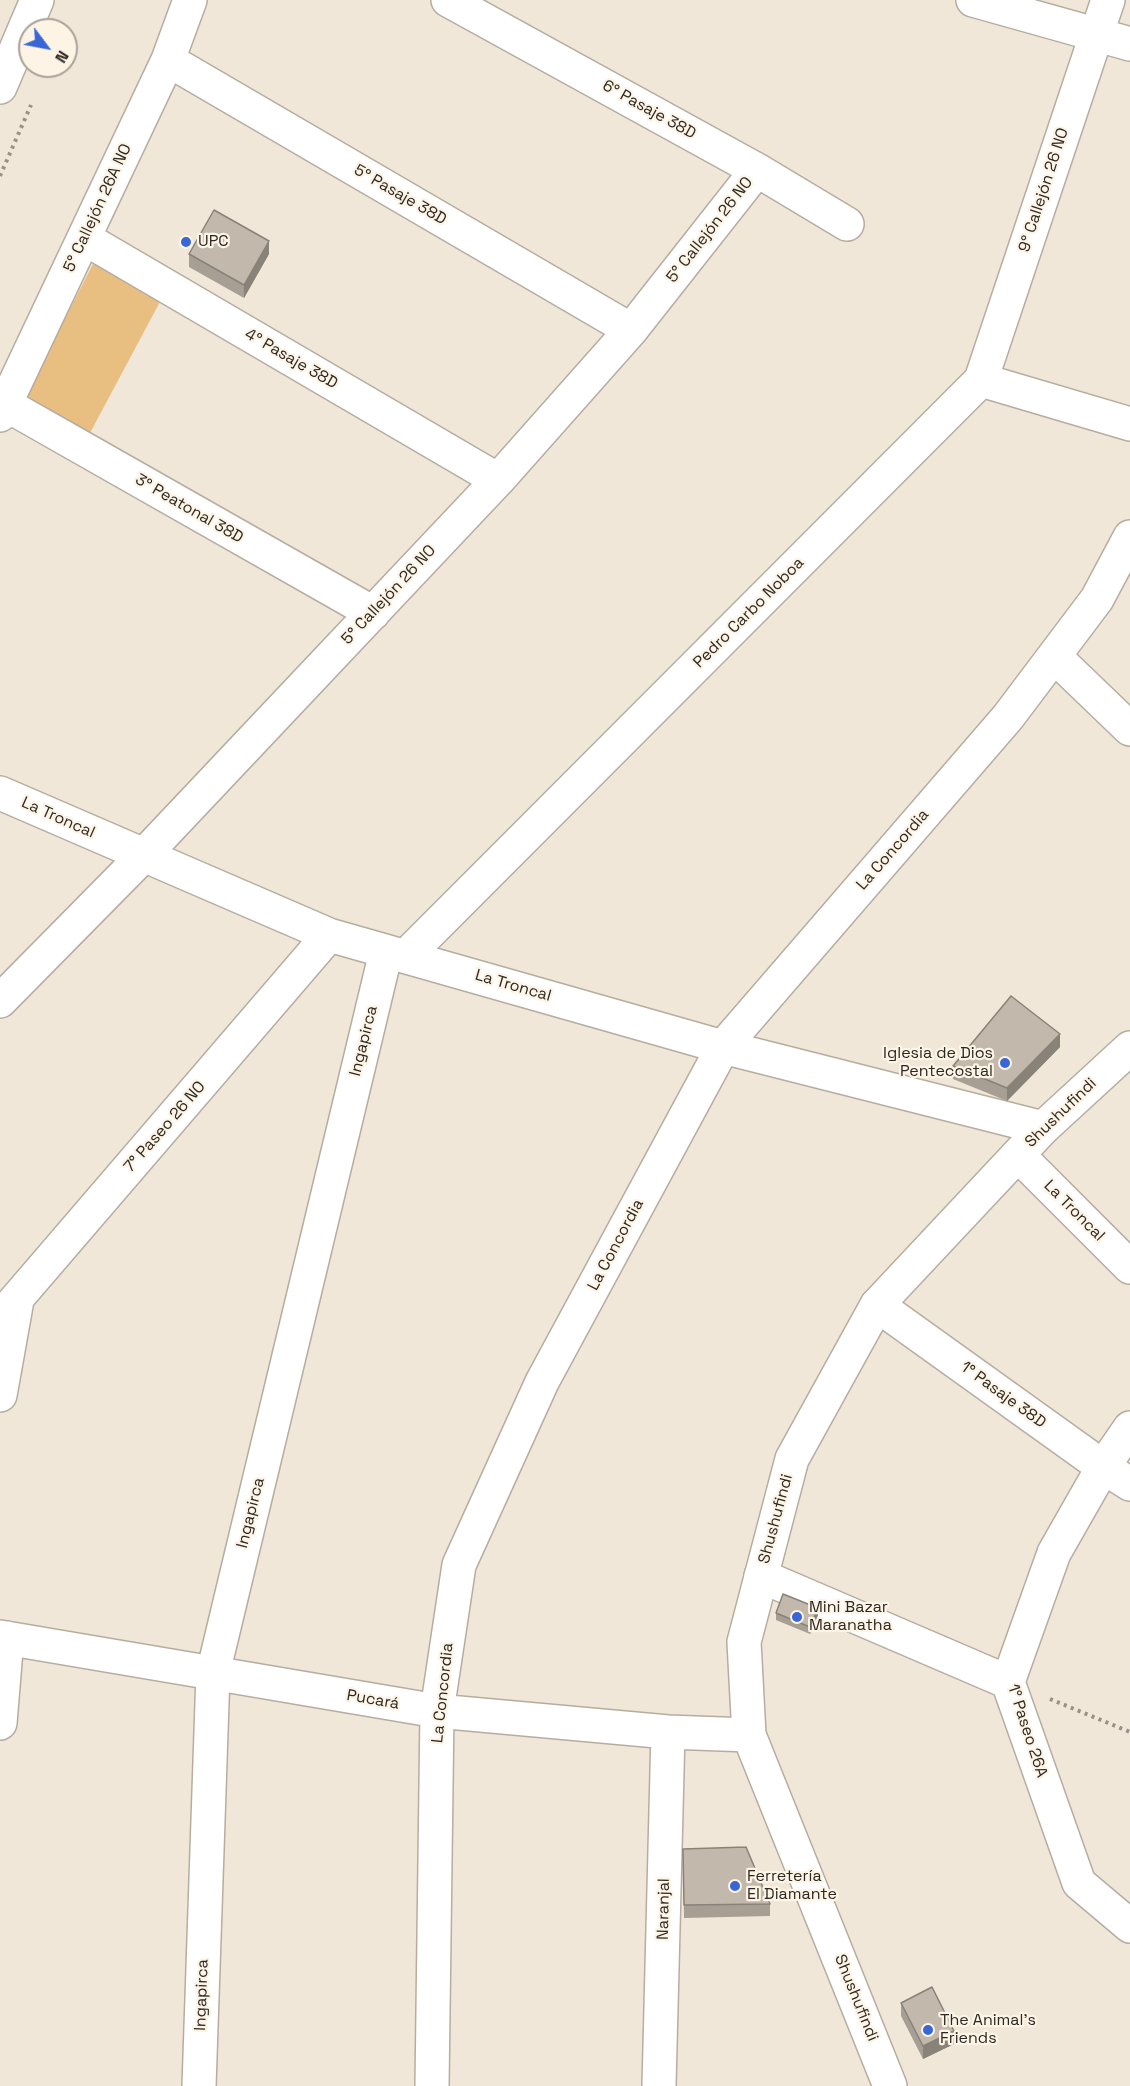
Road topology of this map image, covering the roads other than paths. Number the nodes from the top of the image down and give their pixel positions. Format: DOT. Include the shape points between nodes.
graph roads {
  1 [pos="37,0"];
  2 [pos="190,0"];
  3 [pos="448,0"];
  4 [pos="973,0"];
  5 [pos="1108,0"];
  6 [pos="1096,34"];
  7 [pos="1130,44"];
  8 [pos="168,60"];
  9 [pos="0,87"];
  10 [pos="757,170"];
  11 [pos="847,224"];
  12 [pos="84,238"];
  13 [pos="631,330"];
  14 [pos="981,380"];
  15 [pos="3,410"];
  16 [pos="1130,424"];
  17 [pos="498,480"];
  18 [pos="1130,537"];
  19 [pos="373,613"];
  20 [pos="1054,656"];
  21 [pos="1130,729"];
  22 [pos="0,793"];
  23 [pos="143,856"];
  24 [pos="329,935"];
  25 [pos="396,954"];
  26 [pos="0,1001"];
  27 [pos="723,1047"];
  28 [pos="1130,1048"];
  29 [pos="1043,1128"];
  30 [pos="1018,1155"];
  31 [pos="1130,1267"];
  32 [pos="877,1305"];
  33 [pos="9,1309"];
  34 [pos="0,1395"];
  35 [pos="1130,1428"];
  36 [pos="1117,1476"];
  37 [pos="761,1576"];
  38 [pos="3,1638"];
  39 [pos="213,1673"];
  40 [pos="1008,1682"];
  41 [pos="437,1711"];
  42 [pos="0,1723"];
  43 [pos="668,1732"];
  44 [pos="749,1735"];
  45 [pos="1130,1926"];
  46 [pos="199,2086"];
  47 [pos="432,2086"];
  48 [pos="659,2086"];
  49 [pos="890,2086"];
  1 -- 9 [label="main road"];
  2 -- 8 [label="main road, 5° Callejón 26A NO"];
  3 -- 10 [label="main road, 6° Pasaje 38D"];
  4 -- 6 [label="main road"];
  5 -- 6 [label="main road, 9° Callejón 26 NO"];
  6 -- 7 [label="main road"];
  6 -- 14 [label="main road, 9° Callejón 26 NO"];
  8 -- 12 [label="main road, 5° Callejón 26A NO"];
  8 -- 13 [label="main road, 5° Pasaje 38D"];
  10 -- 11 [label="main road, 6° Pasaje 38D"];
  10 -- 13 [label="main road, 5° Callejón 26 NO"];
  12 -- 15 [label="main road, 5° Callejón 26A NO"];
  12 -- 17 [label="main road, 4° Pasaje 38D"];
  13 -- 17 [label="main road, 5° Callejón 26 NO"];
  14 -- 16 [label="main road"];
  14 -- 25 [label="main road, Pedro Carbo Noboa"];
  15 -- 19 [label="main road, 3° Peatonal 38D"];
  17 -- 19 [label="main road, 5° Callejón 26 NO"];
  18 -- 20 [label="main road, La Concordia" via="1096,599"];
  19 -- 23 [label="main road, 5° Callejón 26 NO"];
  20 -- 21 [label="main road"];
  20 -- 27 [label="main road, La Concordia" via="1008,717"];
  22 -- 23 [label="main road, La Troncal"];
  23 -- 24 [label="main road, La Troncal"];
  23 -- 26 [label="main road, 5° Callejón 26 NO"];
  24 -- 25 [label="main road, La Troncal"];
  24 -- 33 [label="main road, 7° Paseo 26 NO"];
  25 -- 27 [label="main road, La Troncal"];
  25 -- 39 [label="main road, Ingapirca"];
  27 -- 29 [label="main road, La Troncal"];
  27 -- 41 [label="main road, La Concordia" via="542,1382 459,1564"];
  28 -- 29 [label="main road, Shushufindi"];
  29 -- 30 [label="main road, Shushufindi"];
  30 -- 31 [label="main road, La Troncal"];
  30 -- 32 [label="main road, Shushufindi"];
  32 -- 36 [label="main road, 1° Pasaje 38D"];
  32 -- 37 [label="main road, Shushufindi" via="792,1459"];
  33 -- 34 [label="main road"];
  35 -- 36 [label="main road, 1° Paseo 26A"];
  36 -- 40 [label="main road, 1° Paseo 26A" via="1054,1553"];
  37 -- 40 [label="main road"];
  37 -- 44 [label="main road, Shushufindi" via="744,1642"];
  38 -- 39 [label="main road, Pucará"];
  38 -- 42 [label="main road"];
  39 -- 41 [label="main road, Pucará"];
  39 -- 46 [label="main road, Ingapirca"];
  40 -- 45 [label="main road, 1° Paseo 26A" via="1078,1883"];
  41 -- 43 [label="main road, Pucará"];
  41 -- 47 [label="main road, La Concordia"];
  43 -- 44 [label="main road, Pucará"];
  43 -- 48 [label="main road, Naranjal"];
  44 -- 49 [label="main road, Shushufindi"];
}
